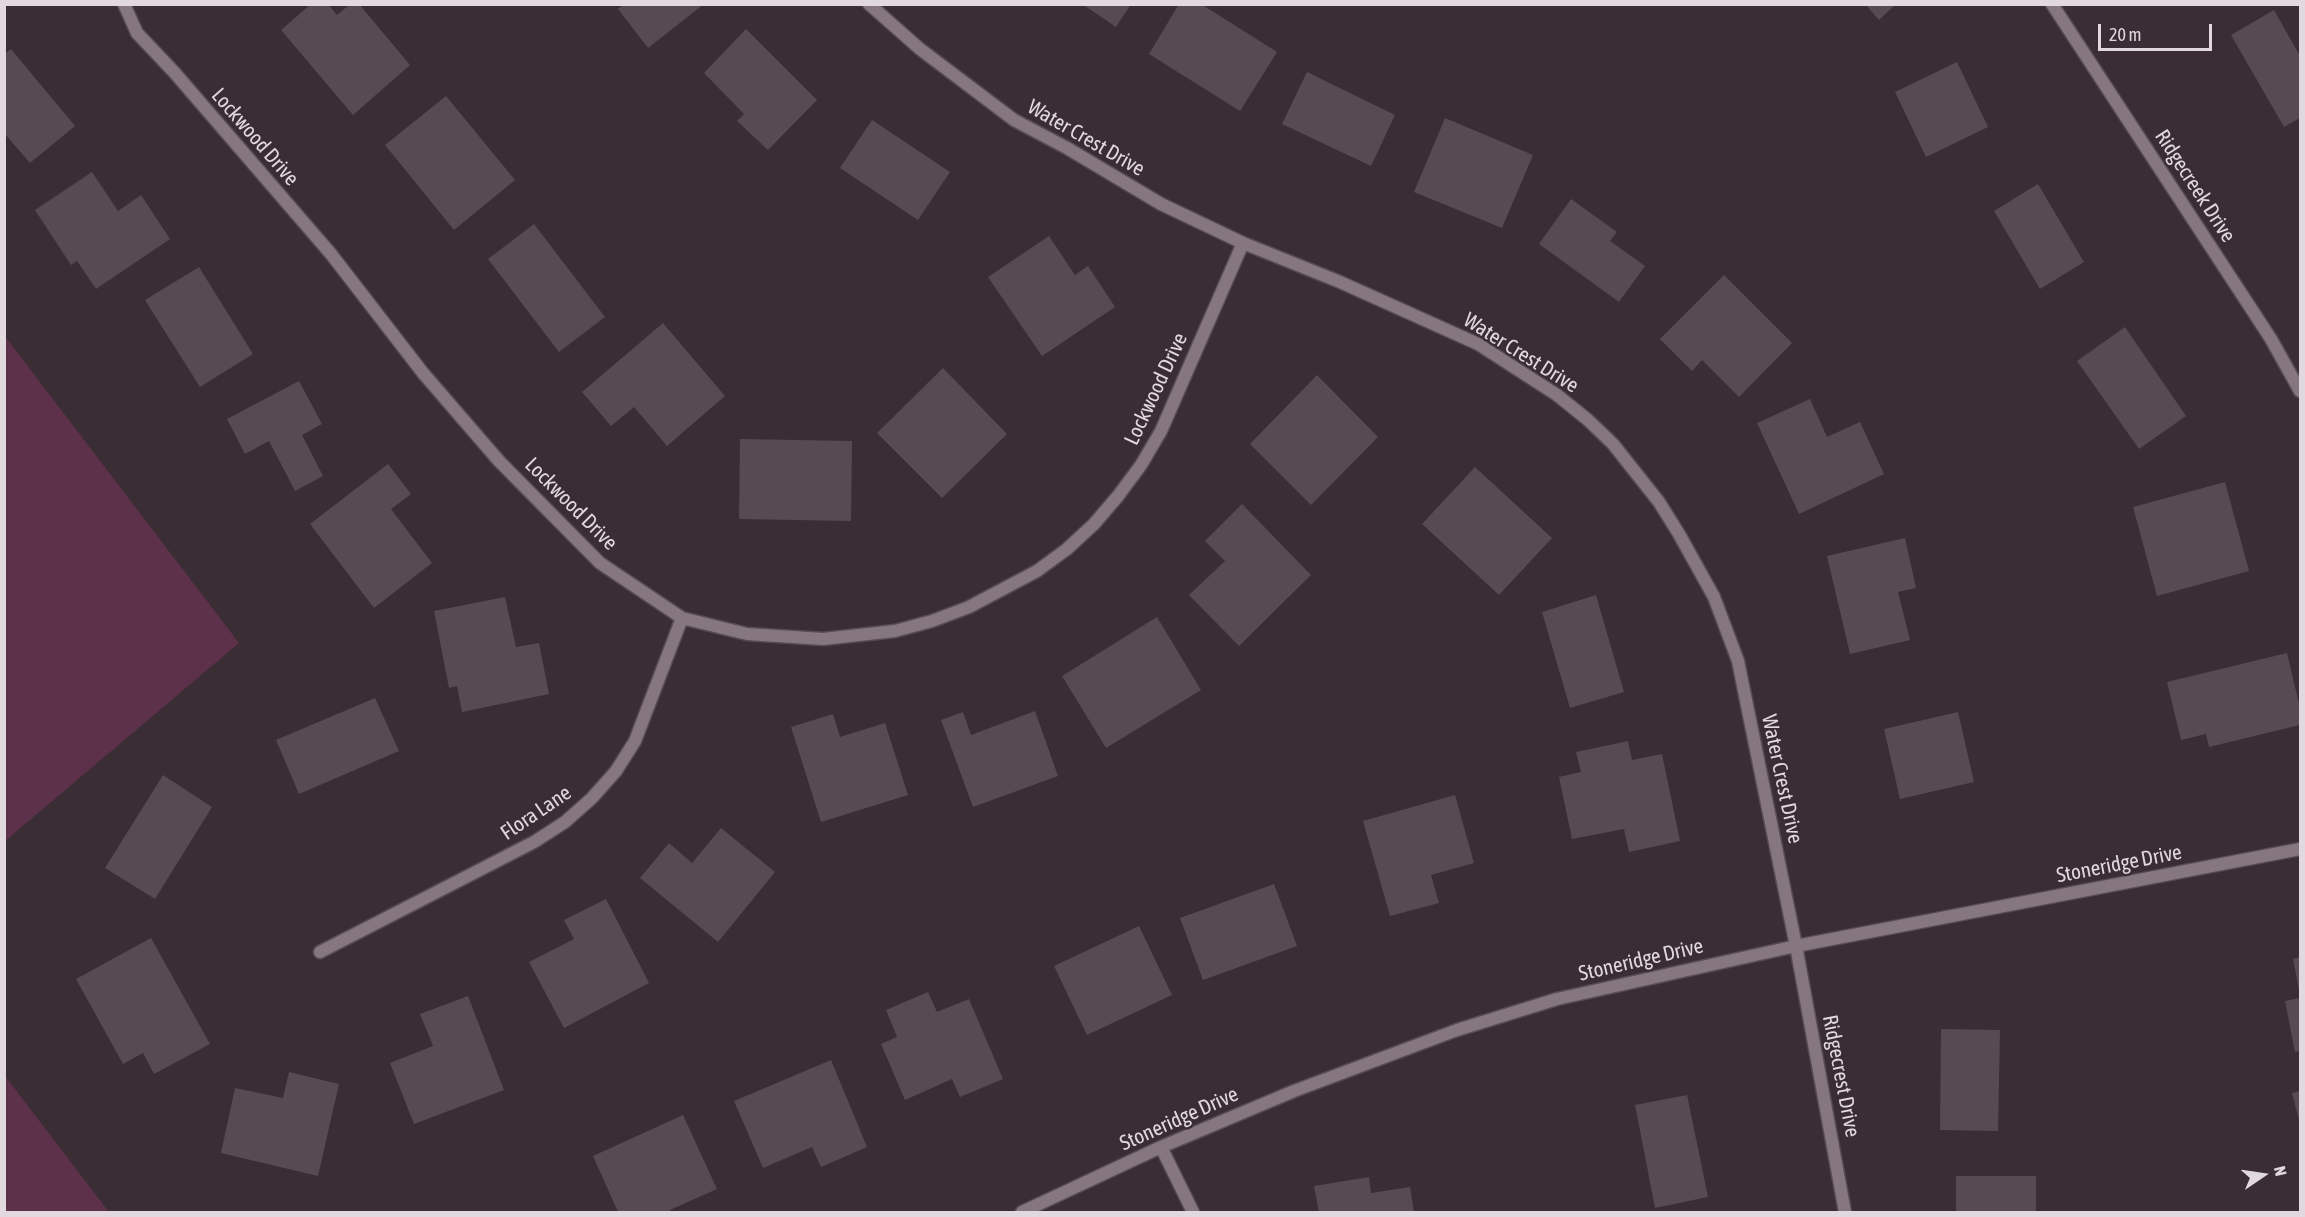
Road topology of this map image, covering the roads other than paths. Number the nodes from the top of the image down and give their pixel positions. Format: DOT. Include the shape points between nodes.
graph roads {
  1 [pos="124,4"];
  2 [pos="869,4"];
  3 [pos="2052,4"];
  4 [pos="1243,243"];
  5 [pos="2301,391"];
  6 [pos="682,618"];
  7 [pos="2301,849"];
  8 [pos="1796,946"];
  9 [pos="320,952"];
  10 [pos="1161,1147"];
  11 [pos="1022,1212"];
  12 [pos="1192,1212"];
  13 [pos="1845,1212"];
  1 -- 6 [label="street, Lockwood Drive" via="137,33 331,254 423,373 499,460 600,563"];
  2 -- 4 [label="street, Water Crest Drive" via="920,49 1014,120 1161,204"];
  3 -- 5 [label="street, Ridgecreek Drive"];
  4 -- 6 [label="street, Lockwood Drive" via="1161,431 1141,465 1094,524 1037,571 969,607 932,621 860,637 813,639 747,634"];
  4 -- 8 [label="street, Water Crest Drive" via="1478,344 1557,395 1613,444 1679,534 1714,597 1738,661"];
  6 -- 9 [label="street, Flora Lane" via="635,741 592,798 534,842"];
  7 -- 8 [label="street, Stoneridge Drive"];
  8 -- 10 [label="street, Stoneridge Drive" via="1557,999 1457,1030 1294,1091"];
  8 -- 13 [label="street, Ridgecrest Drive"];
  10 -- 11 [label="street, Stoneridge Drive"];
  10 -- 12 [label="street"];
}
